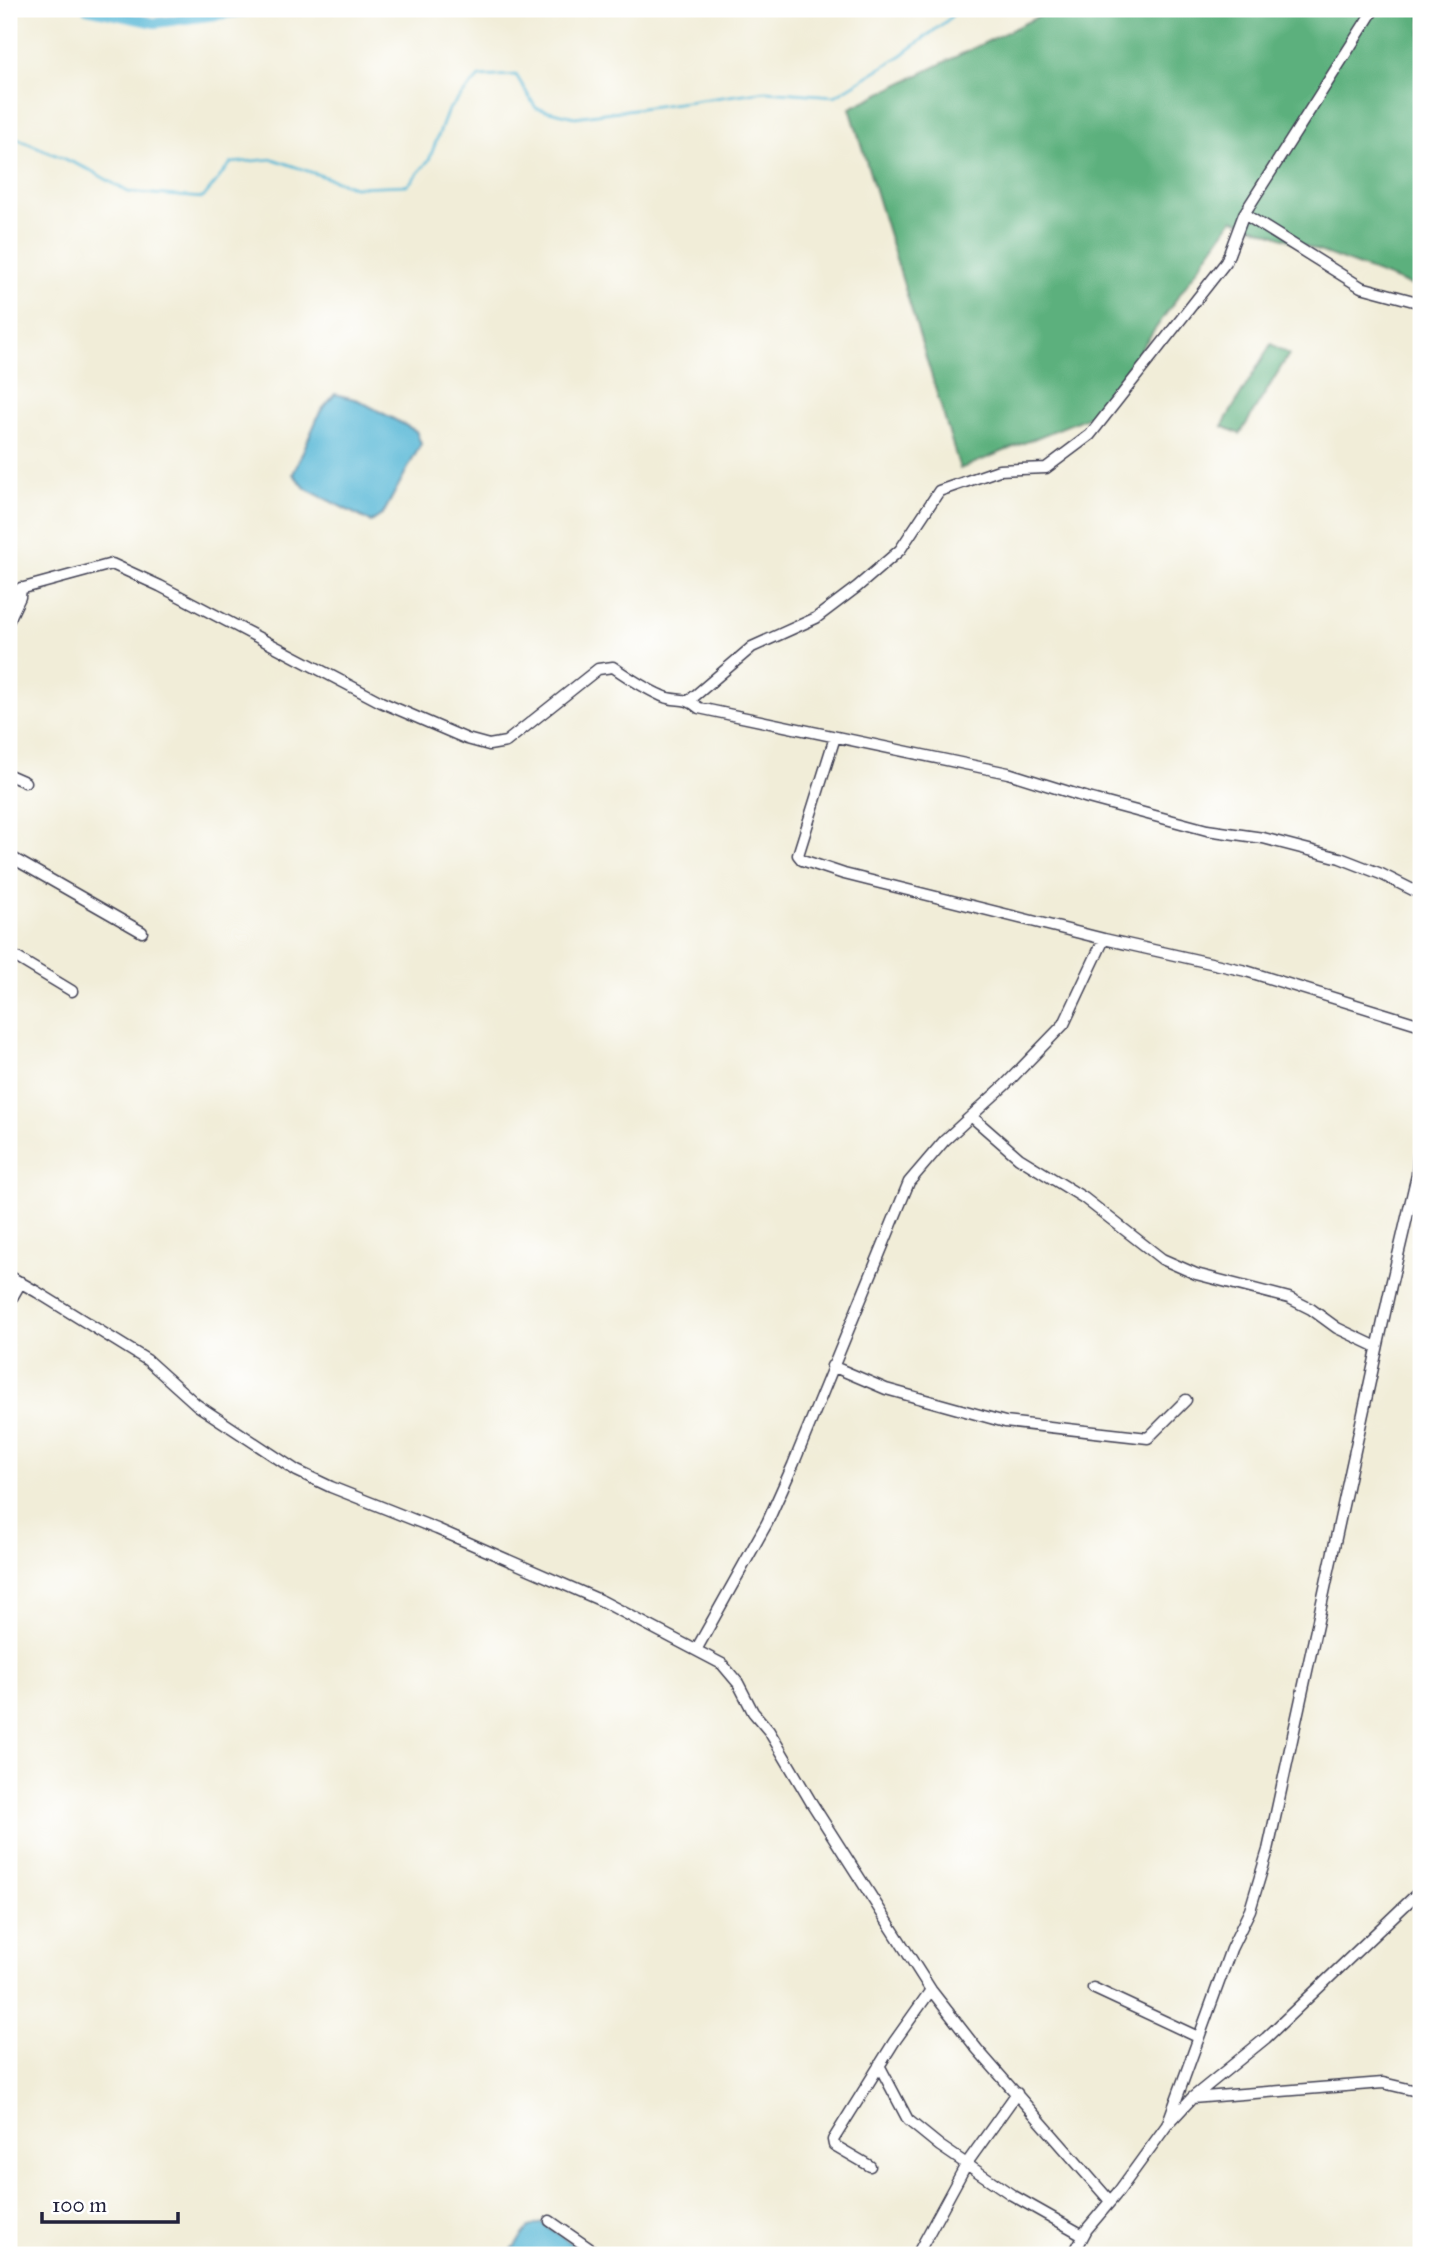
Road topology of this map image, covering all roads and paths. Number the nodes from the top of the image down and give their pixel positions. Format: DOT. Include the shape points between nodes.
graph roads {
  1 [pos="1374,9"];
  2 [pos="1244,214"];
  3 [pos="1421,303"];
  4 [pos="21,588"];
  5 [pos="9,592"];
  6 [pos="9,620"];
  7 [pos="690,701"];
  8 [pos="835,737"];
  9 [pos="9,775"];
  10 [pos="25,782"];
  11 [pos="9,856"];
  12 [pos="1421,894"];
  13 [pos="142,932"];
  14 [pos="1104,939"];
  15 [pos="9,953"];
  16 [pos="72,991"];
  17 [pos="1421,1025"];
  18 [pos="1421,1114"];
  19 [pos="971,1116"];
  20 [pos="9,1276"];
  21 [pos="21,1282"];
  22 [pos="9,1303"];
  23 [pos="1377,1347"];
  24 [pos="832,1366"];
  25 [pos="1186,1400"];
  26 [pos="696,1650"];
  27 [pos="1421,1890"];
  28 [pos="1093,1988"];
  29 [pos="931,1990"];
  30 [pos="1198,2037"];
  31 [pos="879,2065"];
  32 [pos="1421,2092"];
  33 [pos="1017,2093"];
  34 [pos="1192,2098"];
  35 [pos="1167,2125"];
  36 [pos="967,2163"];
  37 [pos="870,2166"];
  38 [pos="1110,2202"];
  39 [pos="550,2221"];
  40 [pos="1083,2235"];
  41 [pos="599,2255"];
  42 [pos="916,2255"];
  43 [pos="1073,2255"];
  1 -- 2 [label="street"];
  2 -- 3 [label="street" via="1361,287"];
  2 -- 7 [label="street" via="1226,262 1090,435 1046,468 999,470 939,491 900,550 858,587 816,618 752,647"];
  4 -- 5 [label="street"];
  4 -- 6 [label="street"];
  4 -- 7 [label="street" via="112,564 381,702 489,745 506,742 597,669 613,667 666,698"];
  7 -- 8 [label="street" via="699,708"];
  8 -- 12 [label="street" via="1008,774 1208,830 1340,858"];
  8 -- 14 [label="street" via="798,855 802,860"];
  9 -- 10 [label="street"];
  11 -- 13 [label="street"];
  14 -- 17 [label="street" via="1246,971"];
  14 -- 19 [label="street" via="1065,1024"];
  15 -- 16 [label="street"];
  18 -- 23 [label="street" via="1418,1175"];
  19 -- 23 [label="street" via="1020,1158 1106,1213 1162,1259 1289,1298"];
  19 -- 24 [label="street" via="909,1182"];
  20 -- 21 [label="street"];
  21 -- 22 [label="street"];
  21 -- 26 [label="street" via="147,1360 197,1405 297,1471 601,1601"];
  23 -- 30 [label="street" via="1268,1850 1250,1910"];
  24 -- 25 [label="street" via="886,1390 1005,1422 1148,1438"];
  24 -- 26 [label="street" via="767,1523"];
  26 -- 29 [label="street" via="722,1664 738,1683"];
  27 -- 34 [label="street" via="1266,2038"];
  28 -- 30 [label="street"];
  29 -- 31 [label="street"];
  29 -- 33 [label="street"];
  30 -- 35 [label="street"];
  31 -- 36 [label="street" via="908,2120"];
  31 -- 37 [label="street" via="832,2140"];
  32 -- 34 [label="street" via="1383,2083"];
  33 -- 36 [label="street"];
  33 -- 38 [label="street"];
  34 -- 35 [label="street"];
  35 -- 38 [label="street"];
  36 -- 40 [label="street"];
  36 -- 42 [label="street"];
  38 -- 40 [label="street"];
  39 -- 41 [label="street"];
  40 -- 43 [label="street"];
}
